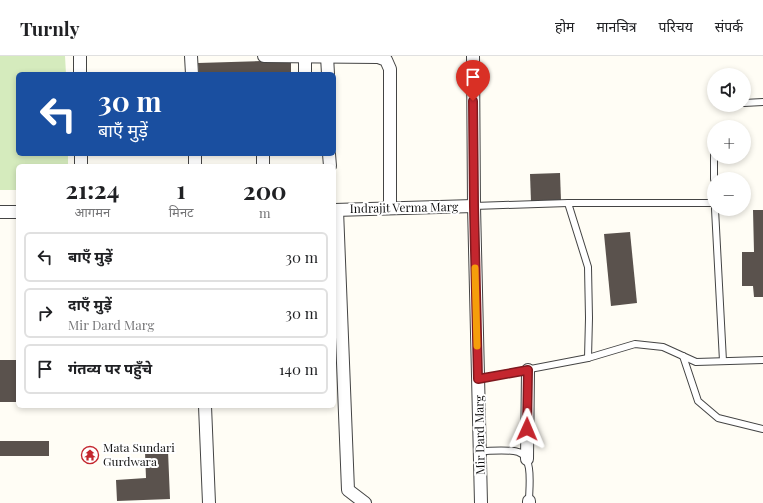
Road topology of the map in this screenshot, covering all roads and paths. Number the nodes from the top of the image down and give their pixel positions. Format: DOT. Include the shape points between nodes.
graph roads {
  1 [pos="80,56"];
  2 [pos="191,56"];
  3 [pos="264,56"];
  4 [pos="304,56"];
  5 [pos="328,56"];
  6 [pos="473,56"];
  7 [pos="80,72"];
  8 [pos="192,72"];
  9 [pos="305,72"];
  10 [pos="328,72"];
  11 [pos="763,102"];
  12 [pos="751,103"];
  13 [pos="568,203"];
  14 [pos="707,203"];
  15 [pos="474,206"];
  16 [pos="390,208"];
  17 [pos="336,210"];
  18 [pos="0,212"];
  19 [pos="16,212"];
  20 [pos="715,216"];
  21 [pos="336,257"];
  22 [pos="338,350"];
  23 [pos="683,356"];
  24 [pos="588,358"];
  25 [pos="763,360"];
  26 [pos="723,362"];
  27 [pos="528,370"];
  28 [pos="478,379"];
  29 [pos="205,408"];
  30 [pos="763,429"];
  31 [pos="480,451"];
  32 [pos="527,459"];
  33 [pos="529,502"];
  34 [pos="209,503"];
  35 [pos="365,503"];
  36 [pos="481,503"];
  1 -- 7 [label="street"];
  2 -- 8 [label="street"];
  3 -- 4 [label="street"];
  4 -- 5 [label="street"];
  4 -- 9 [label="street"];
  5 -- 10 [label="street"];
  5 -- 16 [label="street" via="378,57 386,60 390,69"];
  6 -- 15 [label="street, Mir Dard Marg"];
  11 -- 12 [label="lane"];
  13 -- 14 [label="lane"];
  13 -- 15 [label="lane"];
  13 -- 24 [label="lane" via="588,267"];
  15 -- 16 [label="street, Indrajit Verma Marg"];
  15 -- 28 [label="street, Mir Dard Marg"];
  16 -- 17 [label="street, Indrajit Verma Marg"];
  18 -- 19 [label="street"];
  20 -- 26 [label="lane"];
  21 -- 22 [label="street"];
  22 -- 35 [label="street" via="348,490"];
  23 -- 24 [label="lane" via="663,347 635,344"];
  23 -- 26 [label="lane" via="696,362"];
  23 -- 30 [label="lane" via="698,401 718,418"];
  24 -- 27 [label="lane"];
  25 -- 26 [label="lane"];
  27 -- 28 [label="lane"];
  27 -- 32 [label="street"];
  28 -- 31 [label="street, Mir Dard Marg"];
  29 -- 34 [label="street"];
  31 -- 32 [label="lane" via="516,451"];
  31 -- 36 [label="street, Mir Dard Marg"];
  32 -- 33 [label="lane"];
}
